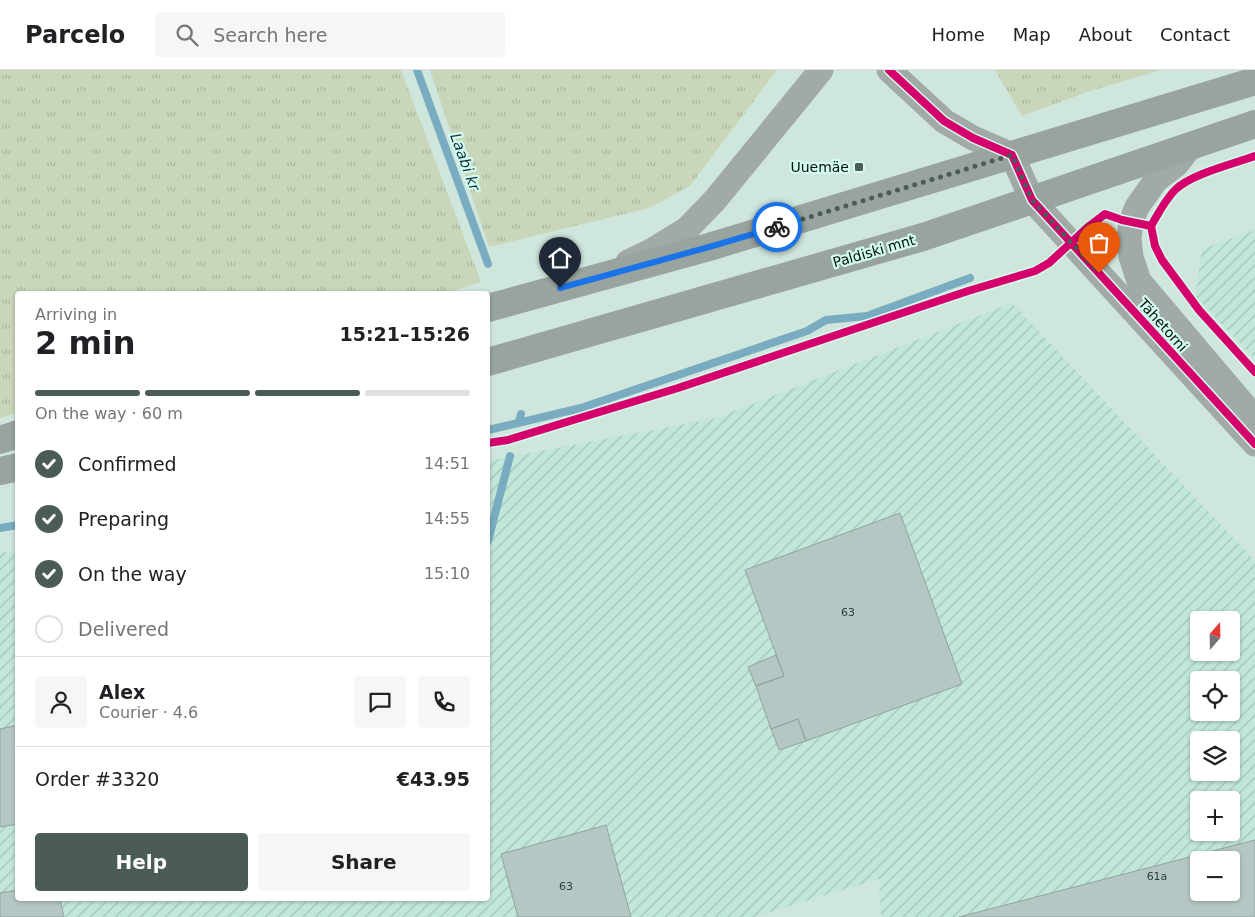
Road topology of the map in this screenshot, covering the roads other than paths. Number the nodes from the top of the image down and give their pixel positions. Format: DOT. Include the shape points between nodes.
graph roads {
  1 [pos="820,70"];
  2 [pos="889,70"];
  3 [pos="1255,81"];
  4 [pos="1255,124"];
  5 [pos="1190,147"];
  6 [pos="1012,155"];
  7 [pos="1032,200"];
  8 [pos="597,278"];
  9 [pos="490,307"];
  10 [pos="490,361"];
  11 [pos="1255,418"];
  12 [pos="15,435"];
  13 [pos="0,440"];
  14 [pos="1255,444"];
  15 [pos="15,468"];
  16 [pos="0,471"];
  1 -- 8 [label="street" via="715,200 687,229"];
  2 -- 6 [label="street" via="944,121"];
  3 -- 6 [label="main road"];
  4 -- 5 [label="main road, Paldiski mnt"];
  5 -- 7 [label="main road, Paldiski mnt"];
  5 -- 11 [label="street" via="1177,164 1156,180 1136,207 1129,238 1131,257 1139,281"];
  6 -- 7 [label="street, Tähetorni"];
  6 -- 8 [label="main road"];
  7 -- 10 [label="main road, Paldiski mnt" via="923,237"];
  7 -- 14 [label="street, Tähetorni"];
  8 -- 9 [label="main road"];
  12 -- 13 [label="main road"];
  15 -- 16 [label="main road"];
}
